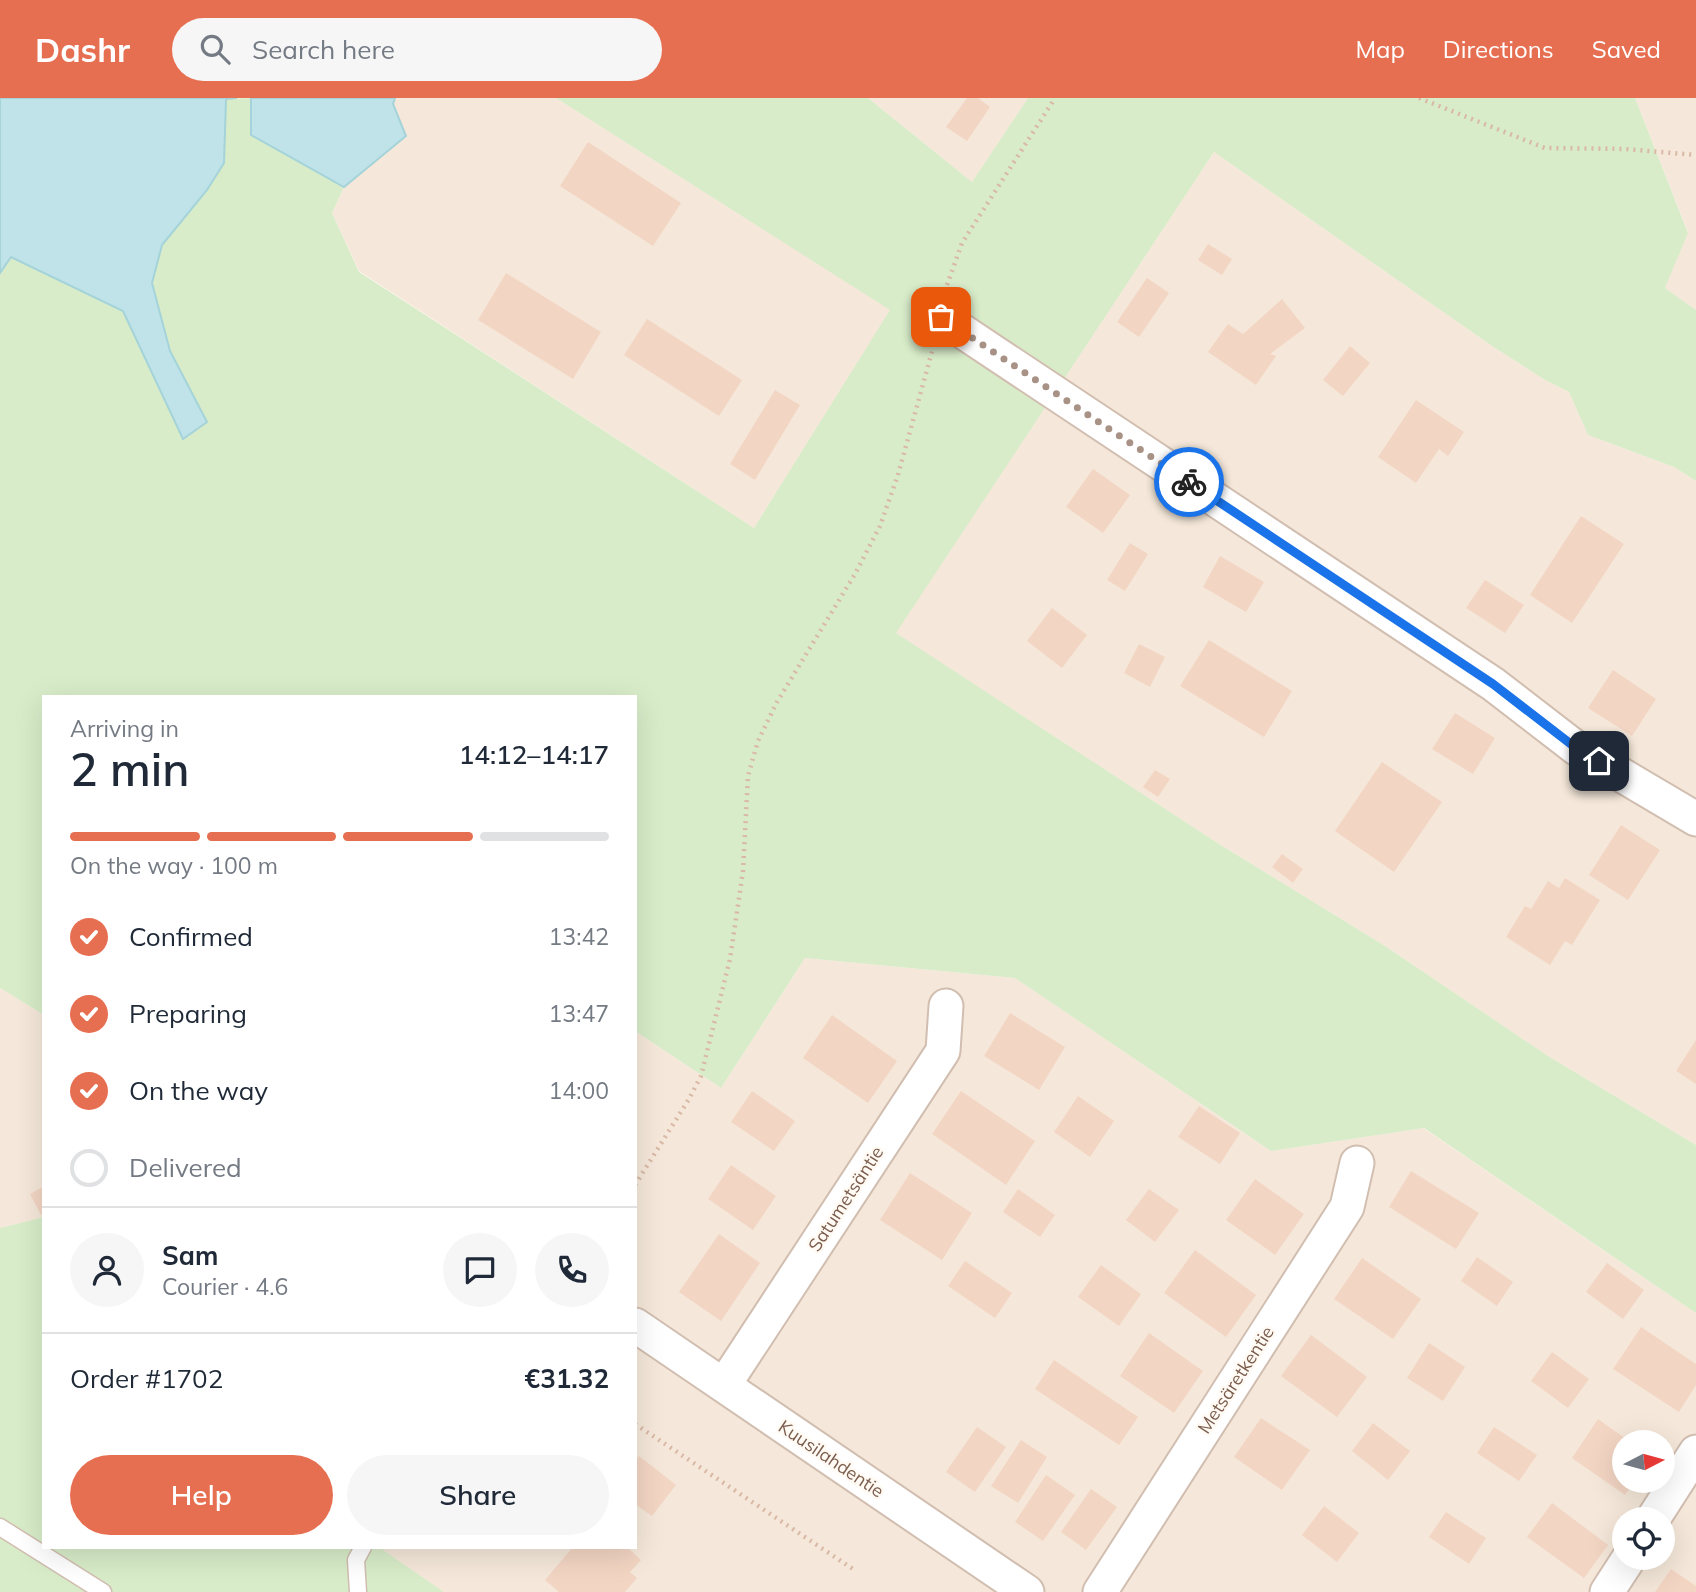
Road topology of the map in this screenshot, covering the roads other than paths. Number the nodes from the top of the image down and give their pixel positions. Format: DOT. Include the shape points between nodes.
graph roads {
  1 [pos="941,317"];
  2 [pos="1696,819"];
  3 [pos="946,1006"];
  4 [pos="1357,1163"];
  5 [pos="637,1326"];
  6 [pos="724,1385"];
  7 [pos="1696,1452"];
  8 [pos="1661,1507"];
  9 [pos="0,1527"];
  10 [pos="362,1549"];
  11 [pos="1621,1570"];
  12 [pos="103,1592"];
  13 [pos="358,1592"];
  14 [pos="1027,1592"];
  15 [pos="1100,1592"];
  16 [pos="1607,1592"];
  1 -- 2 [label="street" via="1484,678 1576,748"];
  3 -- 6 [label="street, Satumetsäntie" via="943,1051"];
  4 -- 15 [label="street, Metsäretkentie" via="1347,1207"];
  5 -- 6 [label="street, Kuusilahdentie"];
  6 -- 14 [label="street, Kuusilahdentie"];
  7 -- 8 [label="street"];
  9 -- 12 [label="lane"];
  10 -- 13 [label="lane" via="356,1560"];
  11 -- 16 [label="street"];
}
